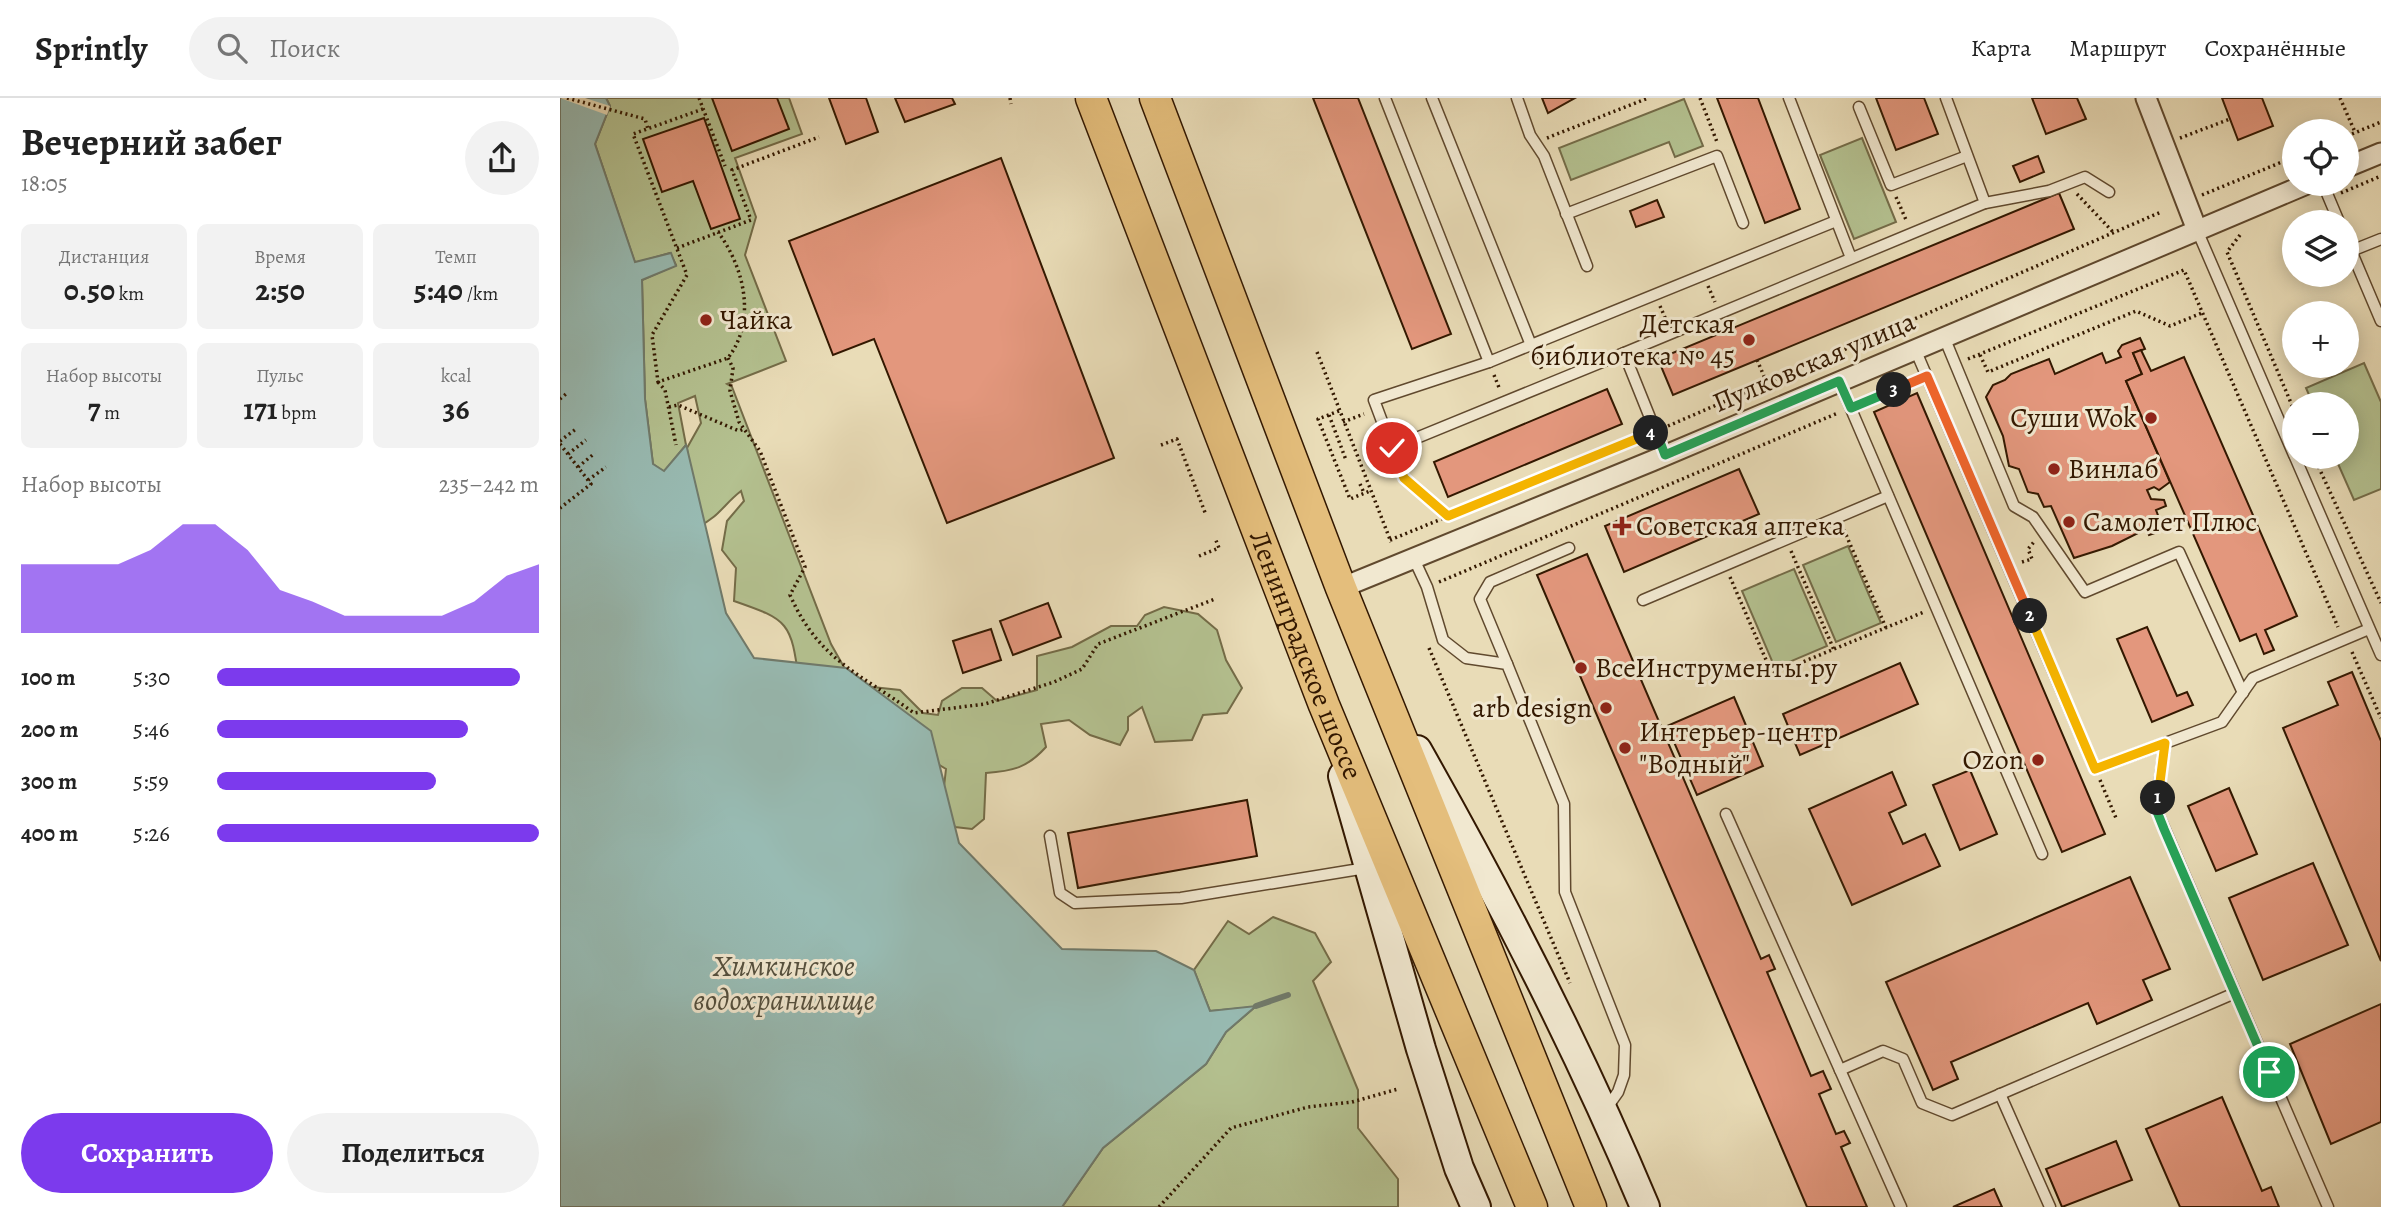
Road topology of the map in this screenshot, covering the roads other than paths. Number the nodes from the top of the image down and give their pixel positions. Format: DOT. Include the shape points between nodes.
graph roads {
  1 [pos="1091,98"];
  2 [pos="1155,98"];
  3 [pos="1385,98"];
  4 [pos="1433,98"];
  5 [pos="1517,98"];
  6 [pos="1789,98"];
  7 [pos="1946,98"];
  8 [pos="2146,98"];
  9 [pos="1858,107"];
  10 [pos="2381,153"];
  11 [pos="1967,156"];
  12 [pos="2359,162"];
  13 [pos="2109,192"];
  14 [pos="2282,195"];
  15 [pos="1985,203"];
  16 [pos="1566,214"];
  17 [pos="1836,221"];
  18 [pos="1743,223"];
  19 [pos="2197,230"];
  20 [pos="2381,239"];
  21 [pos="2359,244"];
  22 [pos="1851,258"];
  23 [pos="1587,266"];
  24 [pos="2359,269"];
  25 [pos="2381,321"];
  26 [pos="1944,337"];
  27 [pos="1531,345"];
  28 [pos="1915,349"];
  29 [pos="1624,353"];
  30 [pos="1489,362"];
  31 [pos="1839,381"];
  32 [pos="2282,426"];
  33 [pos="1665,455"];
  34 [pos="2301,469"];
  35 [pos="1888,496"];
  36 [pos="1569,548"];
  37 [pos="1414,558"];
  38 [pos="1341,588"];
  39 [pos="1643,600"];
  40 [pos="2369,629"];
  41 [pos="2381,655"];
  42 [pos="1507,664"];
  43 [pos="1379,683"];
  44 [pos="2243,693"];
  45 [pos="1324,705"];
  46 [pos="2165,743"];
  47 [pos="1726,814"];
  48 [pos="1050,836"];
  49 [pos="2042,854"];
  50 [pos="1367,868"];
  51 [pos="2235,993"];
  52 [pos="1840,1070"];
  53 [pos="2000,1094"];
  54 [pos="1605,1111"];
  55 [pos="1476,1207"];
  56 [pos="1531,1207"];
  57 [pos="1591,1207"];
  58 [pos="1645,1207"];
  59 [pos="1901,1207"];
  60 [pos="2050,1207"];
  61 [pos="2328,1207"];
  1 -- 45 [label="main road, Ленинградское шоссе"];
  2 -- 38 [label="main road, Ленинградское шоссе"];
  3 -- 30 [label="lane"];
  4 -- 27 [label="lane"];
  5 -- 16 [label="lane"];
  6 -- 17 [label="lane"];
  7 -- 11 [label="lane"];
  8 -- 19 [label="street"];
  9 -- 11 [label="lane" via="1891,185"];
  10 -- 12 [label="street"];
  11 -- 15 [label="lane"];
  13 -- 15 [label="lane" via="2085,177 2049,191"];
  14 -- 19 [label="street, Пулковская улица"];
  15 -- 22 [label="lane"];
  16 -- 18 [label="lane" via="1717,156"];
  16 -- 23 [label="lane"];
  17 -- 22 [label="lane"];
  17 -- 27 [label="lane"];
  19 -- 26 [label="street, Пулковская улица"];
  19 -- 32 [label="lane"];
  20 -- 21 [label="lane"];
  22 -- 29 [label="lane"];
  24 -- 25 [label="lane"];
  26 -- 28 [label="street, Пулковская улица"];
  26 -- 44 [label="lane" via="2014,506 2033,517 2085,592 2179,552"];
  27 -- 30 [label="lane"];
  28 -- 31 [label="street, Пулковская улица"];
  28 -- 46 [label="lane" via="2095,769"];
  29 -- 30 [label="lane" via="1392,448 1374,400"];
  29 -- 33 [label="lane"];
  31 -- 33 [label="street, Пулковская улица"];
  31 -- 35 [label="lane"];
  33 -- 37 [label="street, Пулковская улица"];
  34 -- 40 [label="lane"];
  35 -- 39 [label="lane"];
  35 -- 49 [label="lane"];
  36 -- 42 [label="lane" via="1490,582 1480,600"];
  37 -- 38 [label="street, Пулковская улица"];
  37 -- 42 [label="lane" via="1443,640 1466,658"];
  38 -- 43 [label="main road, Ленинградское шоссе"];
  40 -- 41 [label="lane"];
  40 -- 44 [label="lane" via="2253,678"];
  42 -- 54 [label="lane" via="1564,804 1565,892 1625,1045 1624,1075"];
  43 -- 54 [label="main road" via="1501,899"];
  43 -- 57 [label="main road, Ленинградское шоссе"];
  44 -- 46 [label="lane" via="2222,722"];
  45 -- 50 [label="main road"];
  45 -- 56 [label="main road, Ленинградское шоссе"];
  46 -- 51 [label="lane" via="2156,809"];
  47 -- 52 [label="lane"];
  48 -- 50 [label="lane" via="1060,893 1075,903 1181,898"];
  50 -- 55 [label="main road" via="1459,1168"];
  51 -- 53 [label="lane"];
  51 -- 61 [label="lane"];
  52 -- 53 [label="lane" via="1883,1051 1903,1059 1922,1103 1952,1115"];
  52 -- 59 [label="lane"];
  53 -- 60 [label="lane"];
  54 -- 58 [label="main road"];
}
